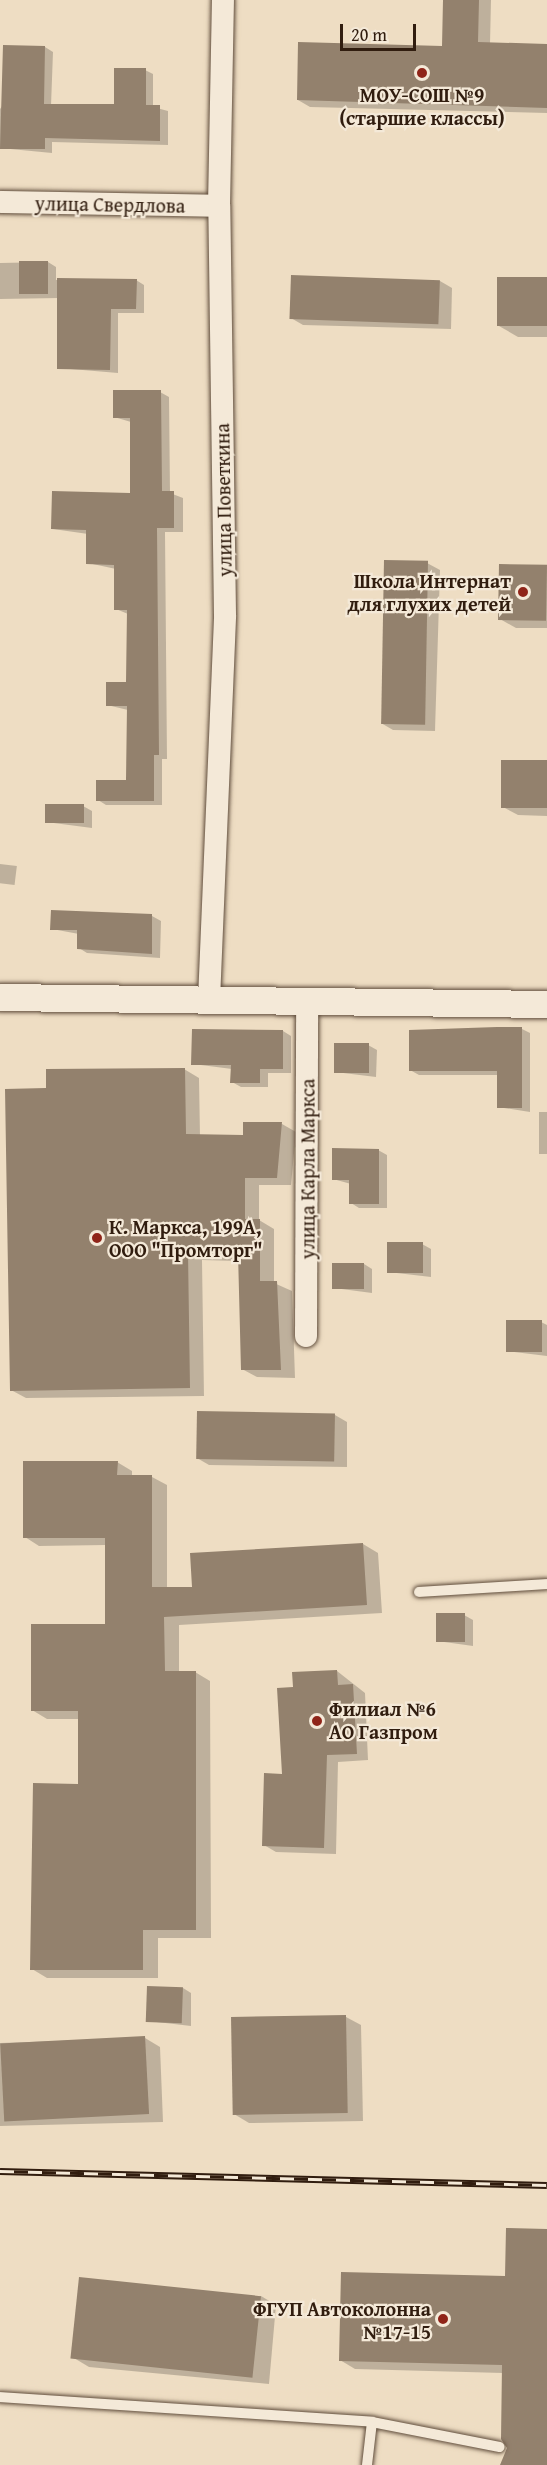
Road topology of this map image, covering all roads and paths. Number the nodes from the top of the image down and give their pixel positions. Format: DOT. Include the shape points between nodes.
graph roads {
  1 [pos="223,0"];
  2 [pos="0,202"];
  3 [pos="219,206"];
  4 [pos="0,998"];
  5 [pos="209,1000"];
  6 [pos="307,1001"];
  7 [pos="547,1004"];
  8 [pos="306,1336"];
  9 [pos="547,1584"];
  10 [pos="419,1592"];
  11 [pos="0,2397"];
  12 [pos="372,2422"];
  13 [pos="500,2447"];
  14 [pos="368,2465"];
  1 -- 3 [label="street, улица Поветкина"];
  2 -- 3 [label="street, улица Свердлова"];
  3 -- 5 [label="street, улица Поветкина" via="225,615"];
  4 -- 5 [label="street"];
  5 -- 6 [label="street"];
  6 -- 7 [label="street"];
  6 -- 8 [label="street, улица Карла Маркса"];
  9 -- 10 [label="lane"];
  11 -- 12 [label="lane"];
  12 -- 13 [label="lane"];
  12 -- 14 [label="lane"];
}
